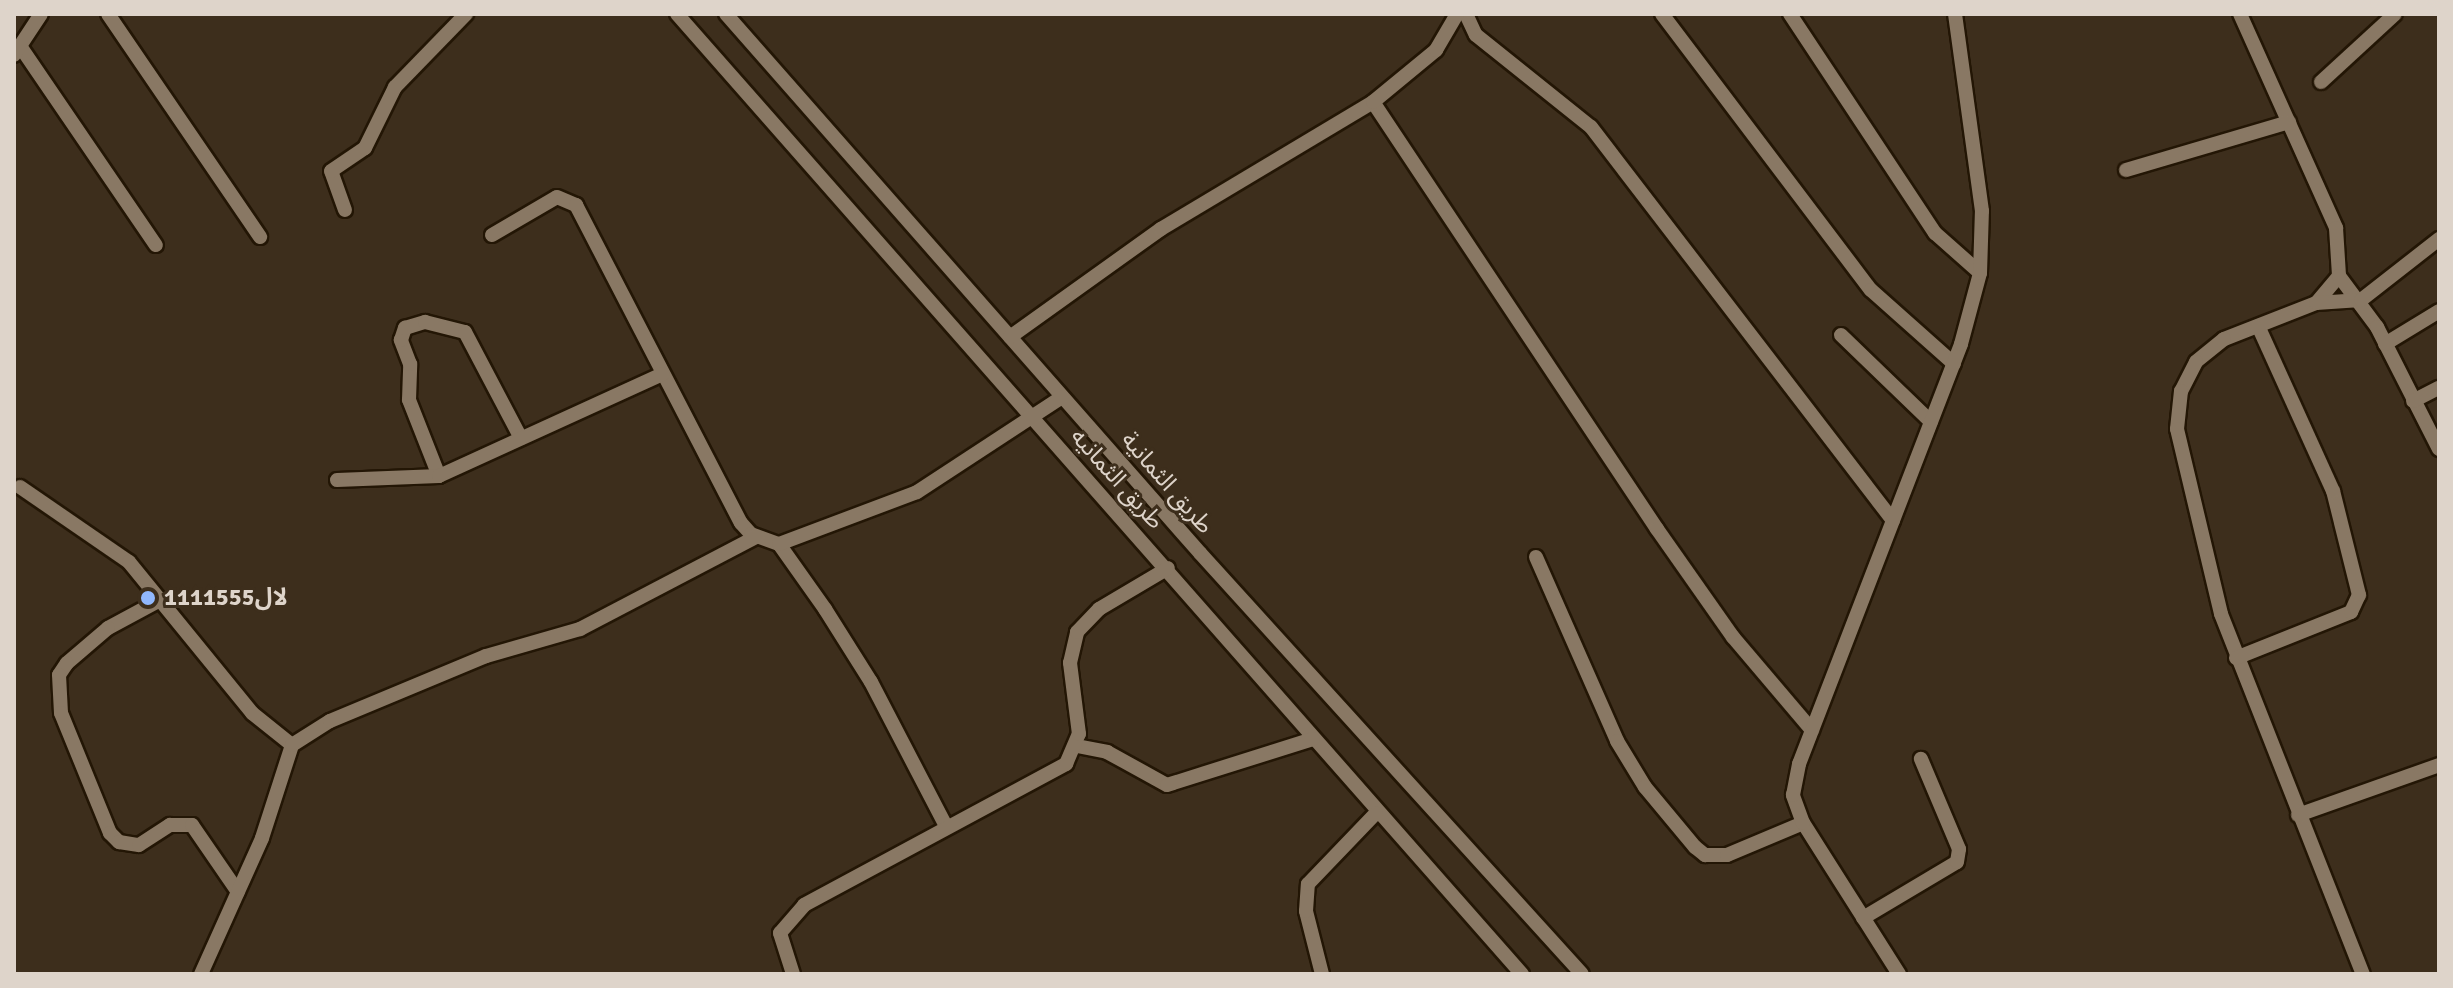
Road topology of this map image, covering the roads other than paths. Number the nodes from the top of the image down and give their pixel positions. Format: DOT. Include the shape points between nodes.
graph roads {
  1 [pos="41,14"];
  2 [pos="108,14"];
  3 [pos="466,14"];
  4 [pos="677,14"];
  5 [pos="726,14"];
  6 [pos="1457,14"];
  7 [pos="1466,14"];
  8 [pos="1662,14"];
  9 [pos="1790,14"];
  10 [pos="1955,14"];
  11 [pos="2240,14"];
  12 [pos="2395,14"];
  13 [pos="17,50"];
  14 [pos="2321,82"];
  15 [pos="1373,102"];
  16 [pos="2289,122"];
  17 [pos="2126,170"];
  18 [pos="345,210"];
  19 [pos="492,235"];
  20 [pos="260,237"];
  21 [pos="2439,239"];
  22 [pos="156,245"];
  23 [pos="1980,273"];
  24 [pos="2339,276"];
  25 [pos="2361,300"];
  26 [pos="2316,303"];
  27 [pos="2439,311"];
  28 [pos="2258,326"];
  29 [pos="1841,335"];
  30 [pos="1010,337"];
  31 [pos="2385,344"];
  32 [pos="1954,364"];
  33 [pos="663,374"];
  34 [pos="2439,388"];
  35 [pos="1062,397"];
  36 [pos="2413,401"];
  37 [pos="1032,417"];
  38 [pos="1931,422"];
  39 [pos="521,438"];
  40 [pos="2439,449"];
  41 [pos="439,476"];
  42 [pos="337,480"];
  43 [pos="20,487"];
  44 [pos="1893,520"];
  45 [pos="756,537"];
  46 [pos="779,544"];
  47 [pos="1536,557"];
  48 [pos="1168,568"];
  49 [pos="160,600"];
  50 [pos="2236,658"];
  51 [pos="1812,730"];
  52 [pos="1313,739"];
  53 [pos="292,745"];
  54 [pos="1077,746"];
  55 [pos="1921,759"];
  56 [pos="2439,765"];
  57 [pos="1376,813"];
  58 [pos="2298,815"];
  59 [pos="1803,823"];
  60 [pos="946,826"];
  61 [pos="238,892"];
  62 [pos="1863,918"];
  63 [pos="1569,959"];
  64 [pos="201,974"];
  65 [pos="793,974"];
  66 [pos="1322,974"];
  67 [pos="1522,974"];
  68 [pos="1582,974"];
  69 [pos="1598,974"];
  70 [pos="1899,974"];
  71 [pos="2363,974"];
  1 -- 13 [label="street"];
  2 -- 20 [label="street"];
  3 -- 18 [label="street" via="390,93 365,148 331,171"];
  4 -- 37 [label="street, طريق الثمانيه"];
  5 -- 30 [label="street, طريق الثمانية"];
  6 -- 15 [label="street" via="1436,50"];
  7 -- 44 [label="street" via="1476,35 1591,127"];
  8 -- 32 [label="street" via="1871,290"];
  9 -- 23 [label="street" via="1935,233"];
  10 -- 23 [label="street" via="1982,211"];
  11 -- 16 [label="street"];
  12 -- 14 [label="street"];
  13 -- 22 [label="street"];
  15 -- 30 [label="street" via="1161,229"];
  15 -- 51 [label="street" via="1657,529 1733,637"];
  16 -- 17 [label="street"];
  16 -- 24 [label="street" via="2336,228"];
  19 -- 33 [label="street" via="557,197 576,205"];
  21 -- 25 [label="street"];
  23 -- 32 [label="street"];
  24 -- 25 [label="street"];
  24 -- 26 [label="street"];
  25 -- 26 [label="street"];
  25 -- 31 [label="street"];
  26 -- 28 [label="street"];
  27 -- 31 [label="street"];
  28 -- 50 [label="street" via="2224,339 2196,362 2177,412 2198,535"];
  28 -- 50 [label="street" via="2333,491 2359,595 2351,612"];
  29 -- 38 [label="street"];
  30 -- 35 [label="street, طريق الثمانية"];
  31 -- 36 [label="street"];
  32 -- 38 [label="street"];
  33 -- 39 [label="street"];
  33 -- 45 [label="street" via="741,523"];
  34 -- 36 [label="street"];
  35 -- 37 [label="street"];
  35 -- 63 [label="street, طريق الثمانية"];
  36 -- 40 [label="street"];
  37 -- 46 [label="street" via="917,492"];
  37 -- 48 [label="street, طريق الثمانيه"];
  38 -- 44 [label="street"];
  39 -- 41 [label="street"];
  39 -- 41 [label="street" via="465,332 425,322 405,328 401,340 410,364 409,400"];
  41 -- 42 [label="street"];
  43 -- 49 [label="street" via="115,550"];
  44 -- 51 [label="street"];
  45 -- 46 [label="street"];
  45 -- 53 [label="street" via="580,629 486,656 330,721"];
  46 -- 60 [label="street" via="851,647"];
  47 -- 59 [label="street" via="1617,741 1645,787 1695,847 1705,855 1727,855"];
  48 -- 52 [label="street, طريق الثمانيه"];
  48 -- 54 [label="street" via="1099,609 1077,632 1070,663"];
  49 -- 53 [label="street" via="252,713"];
  49 -- 61 [label="street" via="128,614 67,663 59,675 61,713 110,833 119,842 139,845 170,825 192,825"];
  50 -- 58 [label="street"];
  51 -- 59 [label="street" via="1793,795"];
  52 -- 54 [label="street" via="1167,785 1107,752"];
  52 -- 57 [label="street, طريق الثمانيه"];
  53 -- 61 [label="street"];
  54 -- 60 [label="street" via="1066,764"];
  55 -- 62 [label="street" via="1959,849 1957,862"];
  56 -- 58 [label="street"];
  57 -- 66 [label="street" via="1308,884 1306,911"];
  57 -- 67 [label="street, طريق الثمانيه"];
  58 -- 71 [label="street"];
  59 -- 62 [label="street"];
  60 -- 65 [label="street" via="790,916 780,939"];
  61 -- 64 [label="street"];
  62 -- 70 [label="street"];
  63 -- 68 [label="street, طريق الثمانية"];
  63 -- 69 [label="street"];
}
